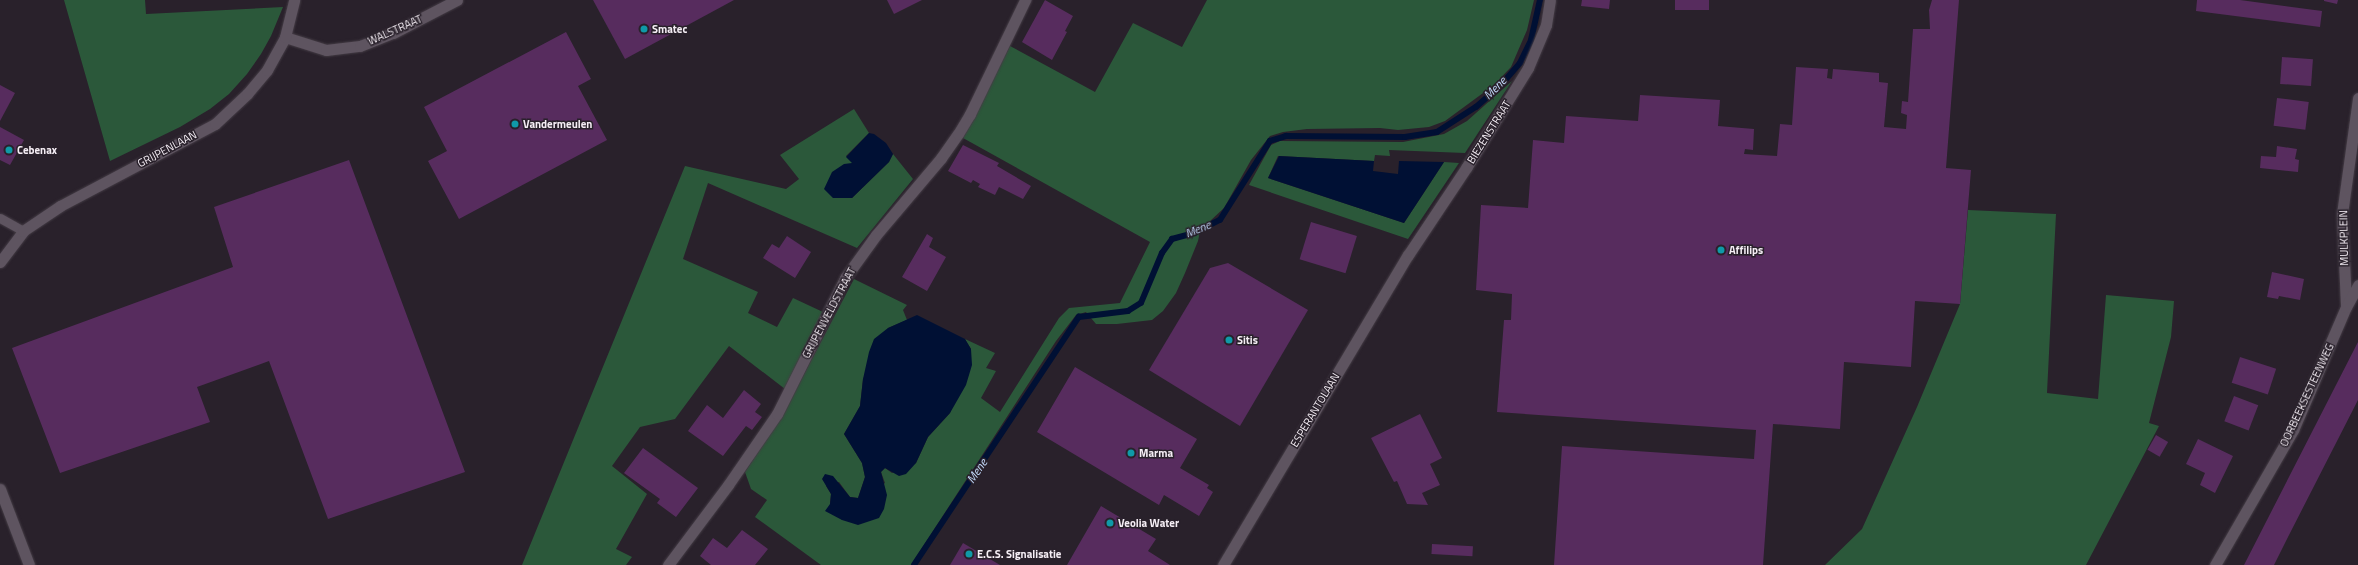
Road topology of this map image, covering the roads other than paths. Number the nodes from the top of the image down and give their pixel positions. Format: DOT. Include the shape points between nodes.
graph roads {
  1 [pos="294,0"];
  2 [pos="457,0"];
  3 [pos="1025,0"];
  4 [pos="1550,0"];
  5 [pos="285,37"];
  6 [pos="2358,98"];
  7 [pos="0,218"];
  8 [pos="23,231"];
  9 [pos="1408,254"];
  10 [pos="0,262"];
  11 [pos="2358,285"];
  12 [pos="2346,307"];
  13 [pos="0,489"];
  14 [pos="28,565"];
  15 [pos="668,565"];
  16 [pos="1223,565"];
  17 [pos="2216,565"];
  1 -- 5 [label="street, GRIJPENLAAN"];
  2 -- 5 [label="street, WALSTRAAT" via="393,33 360,46 326,50"];
  3 -- 15 [label="street, GRIJPENVELDSTRAAT" via="958,134 942,158 876,235 845,278 777,414"];
  4 -- 9 [label="street, BIEZENSTRAAT" via="1546,25 1528,68 1466,168"];
  5 -- 8 [label="street, GRIJPENLAAN" via="267,70 247,94 215,124 60,206"];
  6 -- 12 [label="street, MULKPLEIN" via="2342,214"];
  7 -- 8 [label="lane"];
  8 -- 10 [label="street, GRIJPENLAAN"];
  9 -- 16 [label="street, ESPERANTOLAAN"];
  11 -- 12 [label="street, OORBEEKSESTEENWEG"];
  12 -- 17 [label="street, OORBEEKSESTEENWEG" via="2293,430"];
  13 -- 14 [label="street"];
}
